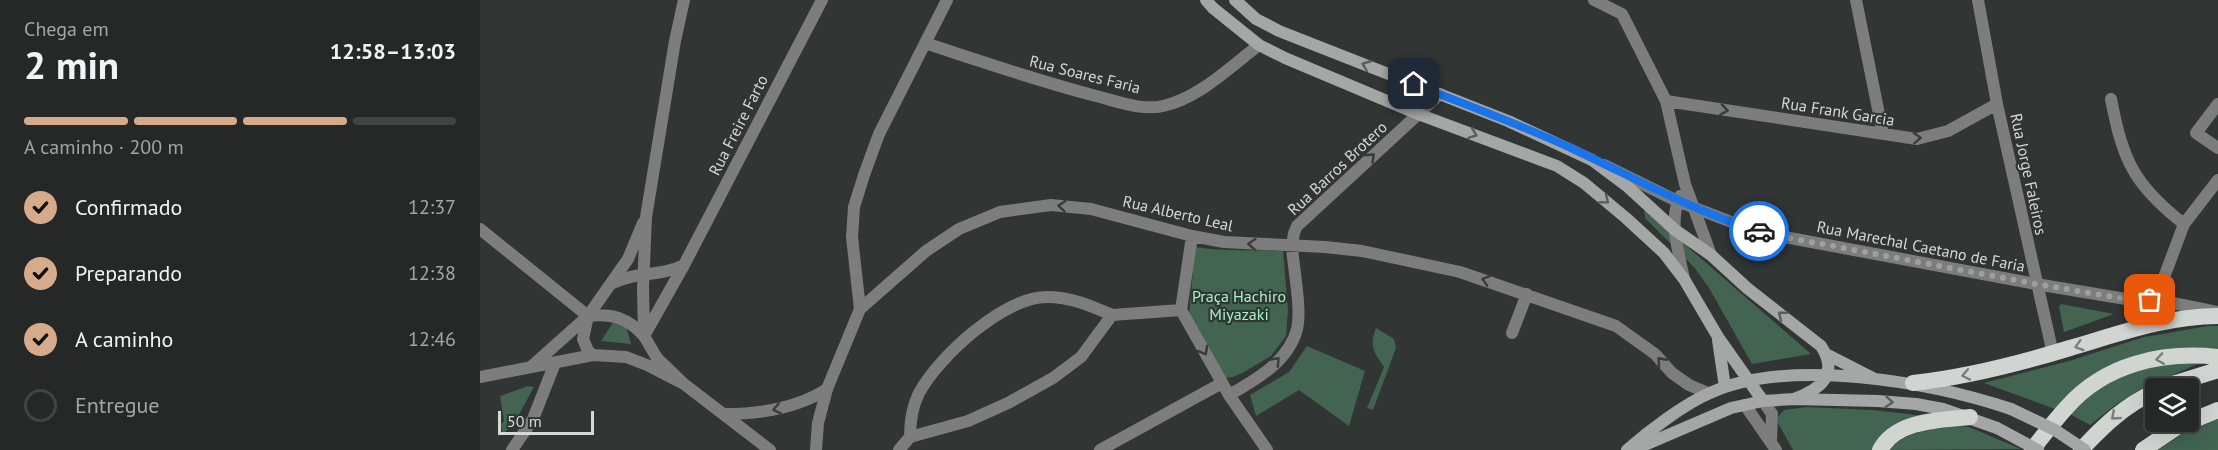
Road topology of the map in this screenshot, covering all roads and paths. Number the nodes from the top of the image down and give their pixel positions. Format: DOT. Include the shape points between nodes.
graph roads {
  1 [pos="684,0"];
  2 [pos="822,0"];
  3 [pos="947,0"];
  4 [pos="1206,0"];
  5 [pos="1235,0"];
  6 [pos="1594,0"];
  7 [pos="1623,0"];
  8 [pos="1856,0"];
  9 [pos="1978,0"];
  10 [pos="1622,14"];
  11 [pos="925,44"];
  12 [pos="1259,45"];
  13 [pos="1440,94"];
  14 [pos="2111,99"];
  15 [pos="1666,101"];
  16 [pos="1997,104"];
  17 [pos="2218,104"];
  18 [pos="1418,114"];
  19 [pos="1883,134"];
  20 [pos="2218,148"];
  21 [pos="1592,160"];
  22 [pos="2218,180"];
  23 [pos="1685,184"];
  24 [pos="1677,201"];
  25 [pos="1695,208"];
  26 [pos="646,217"];
  27 [pos="2184,224"];
  28 [pos="480,229"];
  29 [pos="1675,230"];
  30 [pos="1192,236"];
  31 [pos="1292,245"];
  32 [pos="1711,255"];
  33 [pos="684,265"];
  34 [pos="644,275"];
  35 [pos="1684,279"];
  36 [pos="613,283"];
  37 [pos="2036,284"];
  38 [pos="1527,294"];
  39 [pos="2150,300"];
  40 [pos="860,309"];
  41 [pos="1182,310"];
  42 [pos="2218,314"];
  43 [pos="1113,315"];
  44 [pos="584,320"];
  45 [pos="1512,333"];
  46 [pos="644,336"];
  47 [pos="1718,337"];
  48 [pos="1826,354"];
  49 [pos="2053,354"];
  50 [pos="592,355"];
  51 [pos="626,357"];
  52 [pos="2218,357"];
  53 [pos="555,363"];
  54 [pos="531,367"];
  55 [pos="2218,370"];
  56 [pos="1827,376"];
  57 [pos="480,377"];
  58 [pos="2192,378"];
  59 [pos="1748,380"];
  60 [pos="1879,381"];
  61 [pos="1222,382"];
  62 [pos="1913,383"];
  63 [pos="684,384"];
  64 [pos="1725,387"];
  65 [pos="827,389"];
  66 [pos="1708,393"];
  67 [pos="1229,395"];
  68 [pos="2145,397"];
  69 [pos="1794,399"];
  70 [pos="1762,401"];
  71 [pos="1744,405"];
  72 [pos="2218,410"];
  73 [pos="724,414"];
  74 [pos="1970,417"];
  75 [pos="910,437"];
  76 [pos="1774,445"];
  77 [pos="512,450"];
  78 [pos="770,450"];
  79 [pos="816,450"];
  80 [pos="899,450"];
  81 [pos="1100,450"];
  82 [pos="1267,450"];
  83 [pos="1627,450"];
  84 [pos="1633,450"];
  85 [pos="1880,450"];
  86 [pos="2032,450"];
  87 [pos="2038,450"];
  88 [pos="2083,450"];
  89 [pos="2143,450"];
  1 -- 26 [label="street"];
  2 -- 33 [label="street, Rua Freire Farto"];
  3 -- 11 [label="street"];
  4 -- 12 [label="main road"];
  13 -- 5 [label="main road, one-way" via="1279,31"];
  6 -- 10 [label="street"];
  7 -- 10 [label="street"];
  8 -- 19 [label="street"];
  9 -- 16 [label="street, Rua Jorge Faleiros"];
  10 -- 15 [label="street"];
  11 -- 12 [label="street, Rua Soares Faria" via="1135,106 1161,107 1197,91"];
  11 -- 40 [label="street" via="879,134 854,207 852,237"];
  12 -- 18 [label="main road"];
  13 -- 18 [label="street, Rua Barros Brotero"];
  13 -- 21 [label="main road"];
  14 -- 27 [label="street" via="2130,169 2156,202"];
  15 -- 19 [label="street, Rua Frank Garcia, one-way"];
  15 -- 23 [label="street"];
  19 -- 16 [label="street, Rua Frank Garcia, one-way" via="1928,137 1948,131"];
  16 -- 37 [label="street, Rua Jorge Faleiros"];
  17 -- 20 [label="street" via="2196,133"];
  31 -- 18 [label="street, Rua Barros Brotero, one-way" via="1297,226"];
  18 -- 35 [label="main road, one-way" via="1557,166 1626,218 1664,253"];
  21 -- 24 [label="street, Rua Marechal Caetano de Faria"];
  21 -- 29 [label="main road"];
  22 -- 27 [label="street"];
  23 -- 24 [label="street"];
  23 -- 25 [label="street"];
  24 -- 25 [label="street, Rua Marechal Caetano de Faria"];
  24 -- 29 [label="street"];
  25 -- 32 [label="street"];
  25 -- 37 [label="street, Rua Marechal Caetano de Faria" via="1779,236"];
  26 -- 34 [label="street"];
  26 -- 36 [label="street"];
  27 -- 39 [label="street" via="2160,288"];
  28 -- 44 [label="street"];
  29 -- 32 [label="main road"];
  29 -- 35 [label="street"];
  31 -- 30 [label="street, Rua Alberto Leal, one-way" via="1224,242"];
  30 -- 40 [label="street, Rua Alberto Leal, one-way" via="1091,209 1051,205 1000,212 959,229 926,251"];
  30 -- 41 [label="street"];
  38 -- 31 [label="street, Rua Alberto Leal, one-way" via="1432,265 1362,251"];
  67 -- 31 [label="street, one-way" via="1262,376 1289,346 1297,328"];
  48 -- 32 [label="main road, one-way"];
  33 -- 34 [label="street" via="664,274"];
  33 -- 46 [label="street, Rua Freire Farto"];
  34 -- 36 [label="street"];
  34 -- 46 [label="street"];
  35 -- 47 [label="main road"];
  36 -- 44 [label="street"];
  37 -- 39 [label="street, Rua Marechal Caetano de Faria"];
  37 -- 49 [label="street, Rua Jorge Faleiros"];
  38 -- 45 [label="street"];
  66 -- 38 [label="street, Rua Alberto Leal, one-way" via="1672,373 1655,354 1616,326"];
  39 -- 42 [label="street, Rua Marechal Caetano de Faria"];
  40 -- 65 [label="street, Rua Alberto Leal"];
  41 -- 43 [label="street"];
  41 -- 61 [label="street, one-way"];
  42 -- 49 [label="highway, one-way" via="2143,326"];
  43 -- 75 [label="street" via="1081,357 1053,378 968,421"];
  43 -- 75 [label="street" via="1076,299 1046,296 1002,312 973,331 920,392 912,410"];
  44 -- 46 [label="street" via="610,315 622,318"];
  44 -- 50 [label="street" via="583,339"];
  44 -- 53 [label="street"];
  44 -- 54 [label="street"];
  46 -- 51 [label="street" via="636,350"];
  46 -- 63 [label="street" via="657,358"];
  47 -- 59 [label="main road"];
  47 -- 64 [label="main road"];
  48 -- 56 [label="main road"];
  48 -- 60 [label="main road"];
  49 -- 62 [label="highway, one-way" via="1992,370"];
  50 -- 51 [label="street"];
  50 -- 53 [label="street"];
  51 -- 63 [label="street"];
  52 -- 86 [label="highway, one-way" via="2176,357 2115,370 2067,406"];
  53 -- 54 [label="street"];
  53 -- 77 [label="street" via="533,419"];
  54 -- 57 [label="street"];
  55 -- 58 [label="highway"];
  56 -- 59 [label="main road"];
  56 -- 60 [label="main road"];
  56 -- 69 [label="main road" via="1814,391"];
  59 -- 64 [label="main road"];
  59 -- 70 [label="main road"];
  60 -- 62 [label="main road"];
  61 -- 67 [label="street"];
  61 -- 81 [label="street"];
  62 -- 88 [label="main road, bridge" via="2011,409 2055,430"];
  63 -- 73 [label="street"];
  64 -- 66 [label="main road"];
  65 -- 73 [label="street, one-way" via="788,407"];
  65 -- 79 [label="street, Rua Alberto Leal"];
  66 -- 83 [label="main road"];
  67 -- 82 [label="street"];
  68 -- 88 [label="highway, one-way" via="2122,410"];
  69 -- 70 [label="main road"];
  69 -- 74 [label="main road, one-way" via="1878,400"];
  70 -- 71 [label="main road"];
  70 -- 76 [label="street" via="1772,414"];
  71 -- 76 [label="street"];
  71 -- 84 [label="main road"];
  72 -- 89 [label="highway" via="2177,427"];
  73 -- 78 [label="street"];
  74 -- 85 [label="highway" via="1911,426 1893,434"];
  74 -- 87 [label="main road, bridge"];
  75 -- 80 [label="street"];
}
